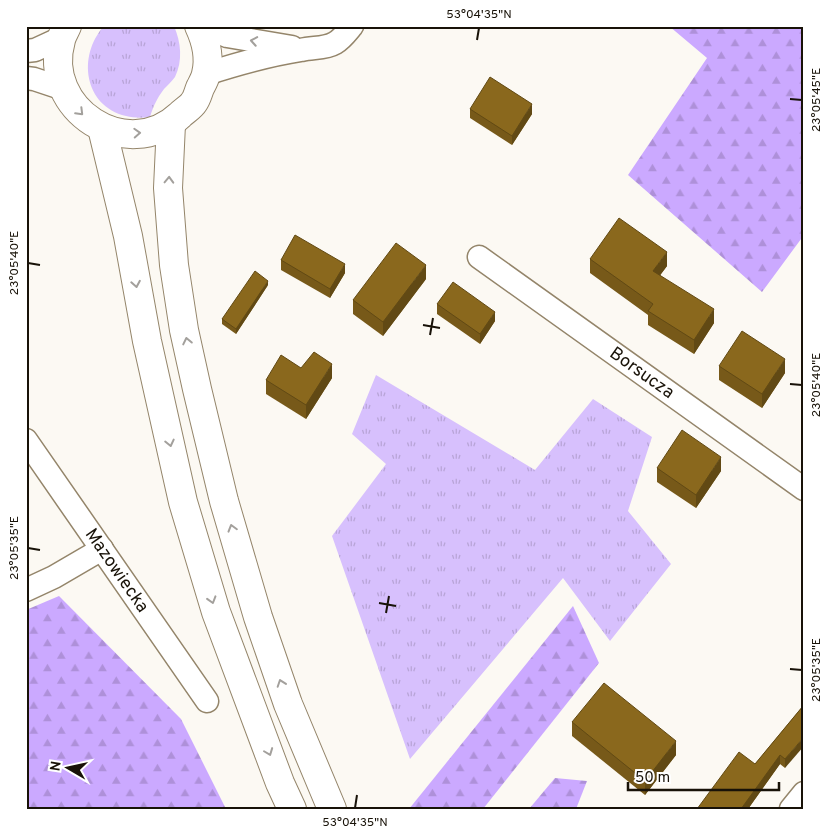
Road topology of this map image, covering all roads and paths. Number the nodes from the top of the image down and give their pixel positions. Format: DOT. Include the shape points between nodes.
graph roads {
  1 [pos="201,26"];
  2 [pos="352,26"];
  3 [pos="64,32"];
  4 [pos="302,49"];
  5 [pos="26,51"];
  6 [pos="206,74"];
  7 [pos="26,78"];
  8 [pos="64,89"];
  9 [pos="171,124"];
  10 [pos="102,128"];
  11 [pos="479,257"];
  12 [pos="26,440"];
  13 [pos="804,488"];
  14 [pos="102,549"];
  15 [pos="26,590"];
  16 [pos="207,701"];
  17 [pos="804,793"];
  18 [pos="292,809"];
  19 [pos="332,809"];
  20 [pos="791,809"];
  4 -- 1 [label="street, one-way" via="227,36"];
  1 -- 6 [label="main road" via="207,49"];
  2 -- 4 [label="street" via="335,43 322,48"];
  3 -- 5 [label="street" via="35,50"];
  3 -- 8 [label="main road" via="58,51"];
  4 -- 6 [label="street"];
  6 -- 9 [label="main road" via="194,103"];
  7 -- 8 [label="street"];
  8 -- 10 [label="main road, one-way" via="73,105"];
  10 -- 9 [label="main road, one-way" via="137,134"];
  19 -- 9 [label="main road, one-way" via="288,704 258,617 224,501 197,389 174,265 168,188"];
  10 -- 18 [label="main road, one-way" via="128,236 147,341 183,502 216,612"];
  11 -- 13 [label="street, Borsucza"];
  12 -- 14 [label="street, Mazowiecka"];
  14 -- 15 [label="street"];
  14 -- 16 [label="street, Mazowiecka"];
  17 -- 20 [label="street"];
}
